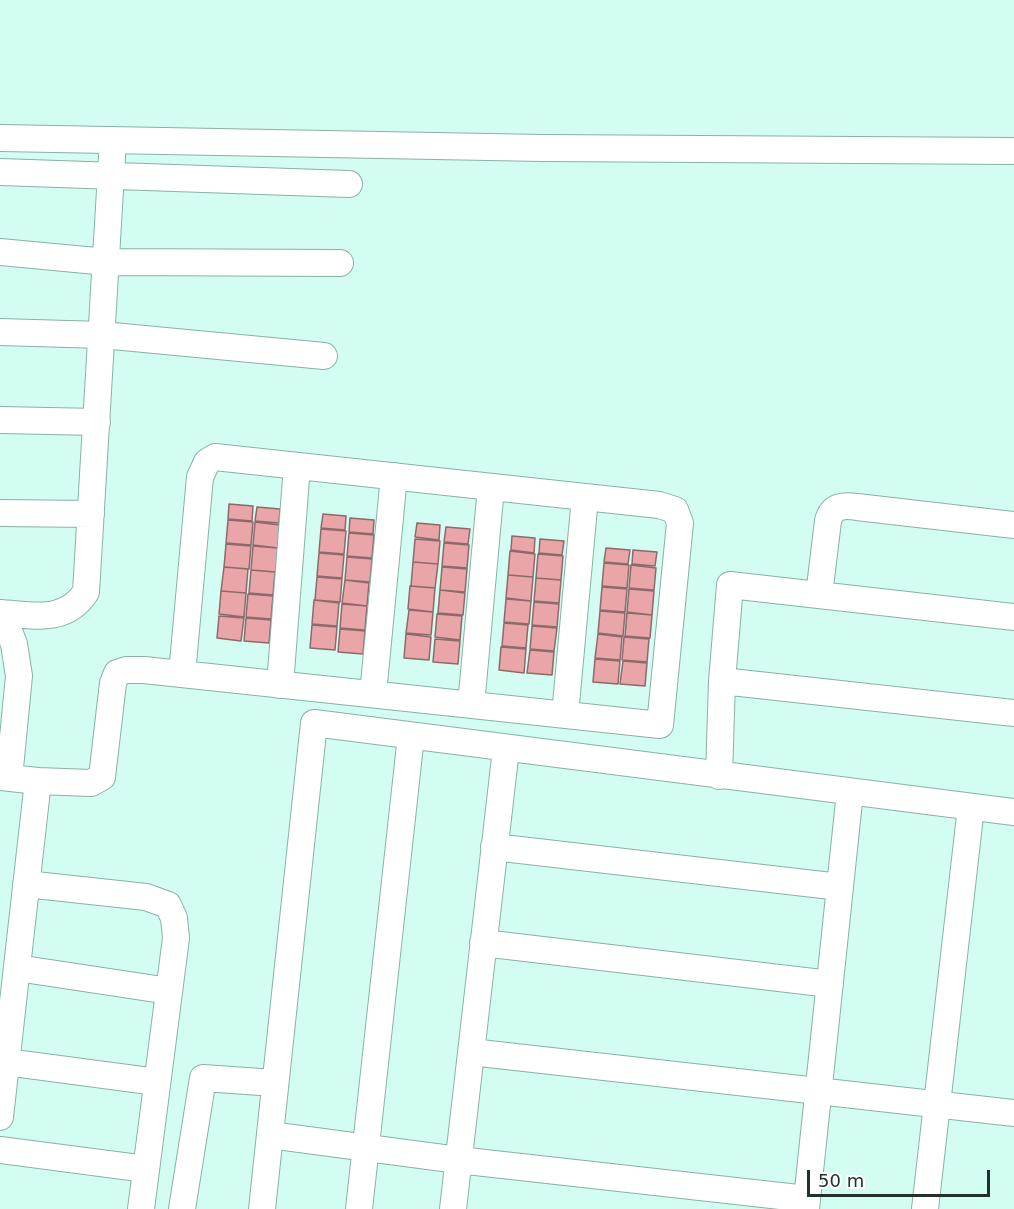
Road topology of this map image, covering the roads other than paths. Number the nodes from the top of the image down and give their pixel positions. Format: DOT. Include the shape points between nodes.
graph roads {
  1 [pos="0,138"];
  2 [pos="113,140"];
  3 [pos="1014,151"];
  4 [pos="0,172"];
  5 [pos="111,176"];
  6 [pos="349,184"];
  7 [pos="0,252"];
  8 [pos="107,262"];
  9 [pos="340,263"];
  10 [pos="0,332"];
  11 [pos="102,335"];
  12 [pos="324,356"];
  13 [pos="0,420"];
  14 [pos="97,422"];
  15 [pos="297,466"];
  16 [pos="394,476"];
  17 [pos="491,487"];
  18 [pos="585,497"];
  19 [pos="0,513"];
  20 [pos="91,514"];
  21 [pos="1014,525"];
  22 [pos="819,595"];
  23 [pos="1,613"];
  24 [pos="1014,617"];
  25 [pos="182,674"];
  26 [pos="722,681"];
  27 [pos="280,685"];
  28 [pos="373,694"];
  29 [pos="471,705"];
  30 [pos="1014,713"];
  31 [pos="565,715"];
  32 [pos="411,736"];
  33 [pos="506,749"];
  34 [pos="720,776"];
  35 [pos="4,777"];
  36 [pos="38,781"];
  37 [pos="850,792"];
  38 [pos="971,807"];
  39 [pos="1014,812"];
  40 [pos="494,848"];
  41 [pos="26,884"];
  42 [pos="840,886"];
  43 [pos="483,944"];
  44 [pos="17,968"];
  45 [pos="830,984"];
  46 [pos="169,991"];
  47 [pos="471,1052"];
  48 [pos="6,1062"];
  49 [pos="158,1082"];
  50 [pos="276,1083"];
  51 [pos="819,1092"];
  52 [pos="937,1105"];
  53 [pos="1014,1113"];
  54 [pos="0,1117"];
  55 [pos="270,1135"];
  56 [pos="366,1148"];
  57 [pos="0,1150"];
  58 [pos="458,1160"];
  59 [pos="146,1169"];
  60 [pos="807,1204"];
  61 [pos="141,1209"];
  62 [pos="182,1209"];
  63 [pos="262,1209"];
  64 [pos="359,1209"];
  65 [pos="453,1209"];
  66 [pos="925,1209"];
  1 -- 2 [label="street"];
  2 -- 3 [label="street"];
  2 -- 5 [label="street"];
  4 -- 5 [label="street"];
  5 -- 6 [label="street"];
  5 -- 8 [label="street"];
  7 -- 8 [label="street"];
  8 -- 9 [label="street"];
  8 -- 11 [label="street"];
  10 -- 11 [label="street"];
  11 -- 12 [label="street"];
  11 -- 14 [label="street"];
  13 -- 14 [label="street"];
  14 -- 20 [label="street"];
  15 -- 16 [label="street"];
  15 -- 25 [label="street" via="215,457 207,462 200,477"];
  15 -- 27 [label="street"];
  16 -- 17 [label="street"];
  16 -- 28 [label="street"];
  17 -- 18 [label="street"];
  17 -- 29 [label="street"];
  18 -- 31 [label="street"];
  18 -- 31 [label="street" via="659,505 675,510 680,523 660,725"];
  19 -- 20 [label="street"];
  20 -- 23 [label="street" via="86,592 79,603 56,616"];
  21 -- 22 [label="street" via="839,507 832,511 828,521"];
  22 -- 24 [label="street"];
  22 -- 26 [label="street" via="729,586"];
  23 -- 35 [label="street" via="14,644 19,676"];
  25 -- 27 [label="street"];
  25 -- 36 [label="street" via="134,670 117,673 102,777 91,783"];
  26 -- 30 [label="street"];
  26 -- 34 [label="street"];
  27 -- 28 [label="street"];
  28 -- 29 [label="street"];
  29 -- 31 [label="street"];
  32 -- 33 [label="street"];
  32 -- 50 [label="street" via="314,723"];
  32 -- 56 [label="street"];
  33 -- 34 [label="street"];
  33 -- 40 [label="street"];
  34 -- 37 [label="street"];
  35 -- 36 [label="street"];
  36 -- 41 [label="street"];
  37 -- 38 [label="street"];
  37 -- 42 [label="street"];
  38 -- 39 [label="street"];
  38 -- 52 [label="street"];
  40 -- 42 [label="street"];
  40 -- 43 [label="street"];
  41 -- 44 [label="street"];
  41 -- 46 [label="street" via="146,897 168,905 176,938"];
  42 -- 45 [label="street"];
  43 -- 45 [label="street"];
  43 -- 47 [label="street"];
  44 -- 46 [label="street"];
  44 -- 48 [label="street"];
  45 -- 51 [label="street"];
  46 -- 49 [label="street"];
  47 -- 51 [label="street"];
  47 -- 58 [label="street"];
  48 -- 49 [label="street"];
  48 -- 54 [label="street"];
  49 -- 59 [label="street"];
  50 -- 55 [label="street"];
  50 -- 62 [label="street" via="203,1078"];
  51 -- 52 [label="street"];
  51 -- 60 [label="street"];
  52 -- 53 [label="street"];
  52 -- 66 [label="street"];
  55 -- 56 [label="street"];
  55 -- 63 [label="street"];
  56 -- 58 [label="street"];
  56 -- 64 [label="street"];
  57 -- 59 [label="street"];
  58 -- 60 [label="street"];
  58 -- 65 [label="street"];
  59 -- 61 [label="street"];
}
